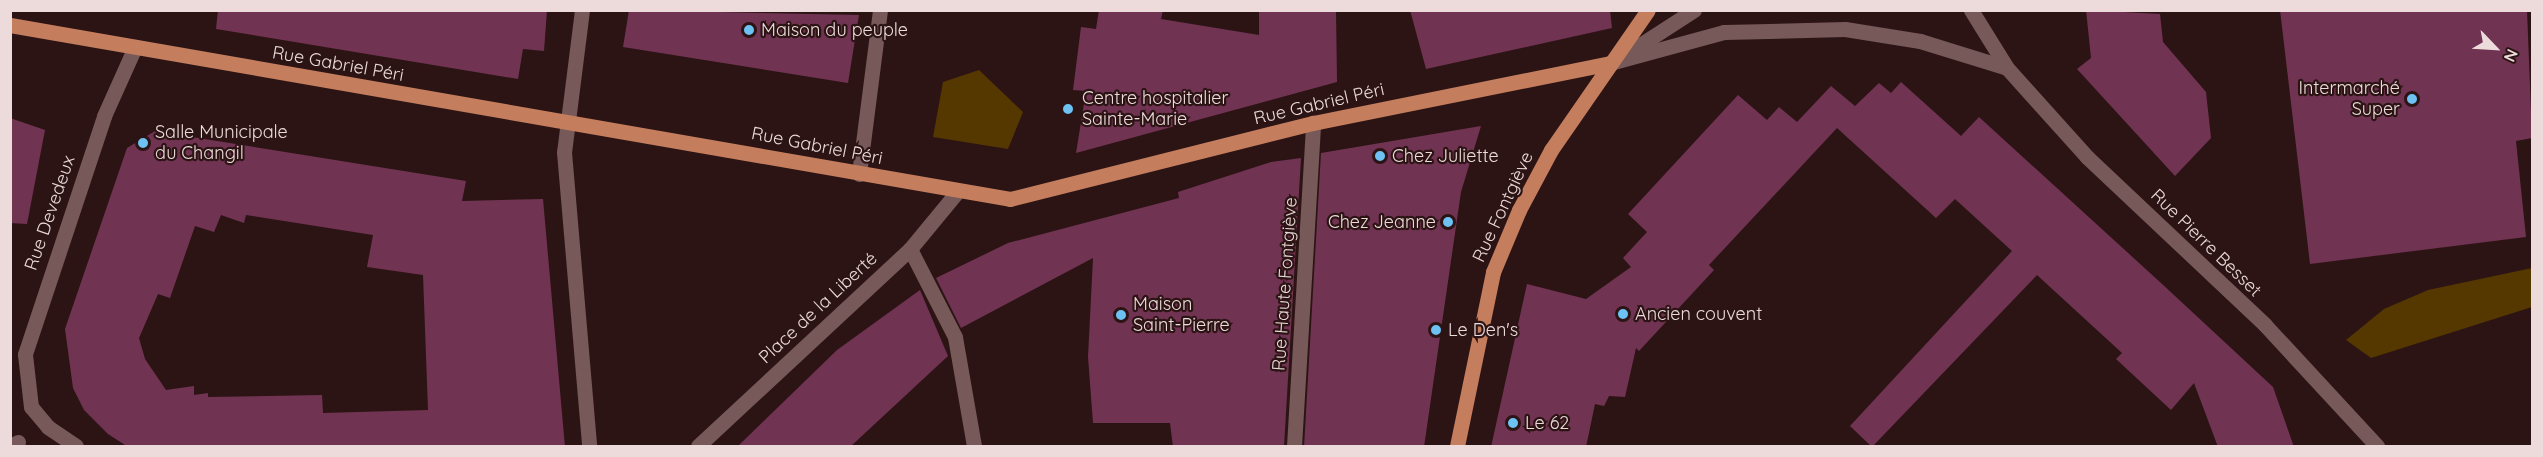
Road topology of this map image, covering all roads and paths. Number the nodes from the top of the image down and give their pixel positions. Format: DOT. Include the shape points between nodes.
graph roads {
  1 [pos="582,10"];
  2 [pos="880,10"];
  3 [pos="1648,10"];
  4 [pos="1694,10"];
  5 [pos="1971,10"];
  6 [pos="10,25"];
  7 [pos="135,47"];
  8 [pos="1610,63"];
  9 [pos="2007,69"];
  10 [pos="564,119"];
  11 [pos="1313,123"];
  12 [pos="1319,148"];
  13 [pos="859,174"];
  14 [pos="957,192"];
  15 [pos="910,249"];
  16 [pos="933,269"];
  17 [pos="76,447"];
  18 [pos="589,447"];
  19 [pos="698,447"];
  20 [pos="974,447"];
  21 [pos="982,447"];
  22 [pos="1294,447"];
  23 [pos="1303,447"];
  24 [pos="1457,447"];
  25 [pos="2377,447"];
  1 -- 10 [label="street" via="576,80"];
  2 -- 13 [label="street"];
  3 -- 8 [label="main road, Rue Fontgiève"];
  4 -- 8 [label="street"];
  5 -- 9 [label="street, Rue Pierre Besset"];
  6 -- 7 [label="main road, Rue Gabriel Péri"];
  7 -- 10 [label="main road, Rue Gabriel Péri" via="514,116"];
  7 -- 17 [label="street, Rue Devedeux" via="104,116 25,354 24,387 31,407 48,427"];
  8 -- 9 [label="street, Rue Pierre Besset" via="1724,32 1845,29 1920,41"];
  8 -- 11 [label="main road, Rue Gabriel Péri"];
  8 -- 24 [label="main road, Rue Fontgiève" via="1551,150 1493,272"];
  9 -- 25 [label="street, Rue Pierre Besset" via="2087,157 2265,326"];
  10 -- 13 [label="main road, Rue Gabriel Péri"];
  10 -- 18 [label="street"];
  11 -- 14 [label="main road, Rue Gabriel Péri" via="1010,199"];
  11 -- 22 [label="street, Rue Haute Fontgiève"];
  12 -- 23 [label="street"];
  13 -- 14 [label="main road, Rue Gabriel Péri"];
  14 -- 15 [label="street, Place de la Liberté"];
  15 -- 19 [label="street, Place de la Liberté"];
  15 -- 20 [label="street" via="955,337"];
  16 -- 21 [label="street" via="970,362"];
}
